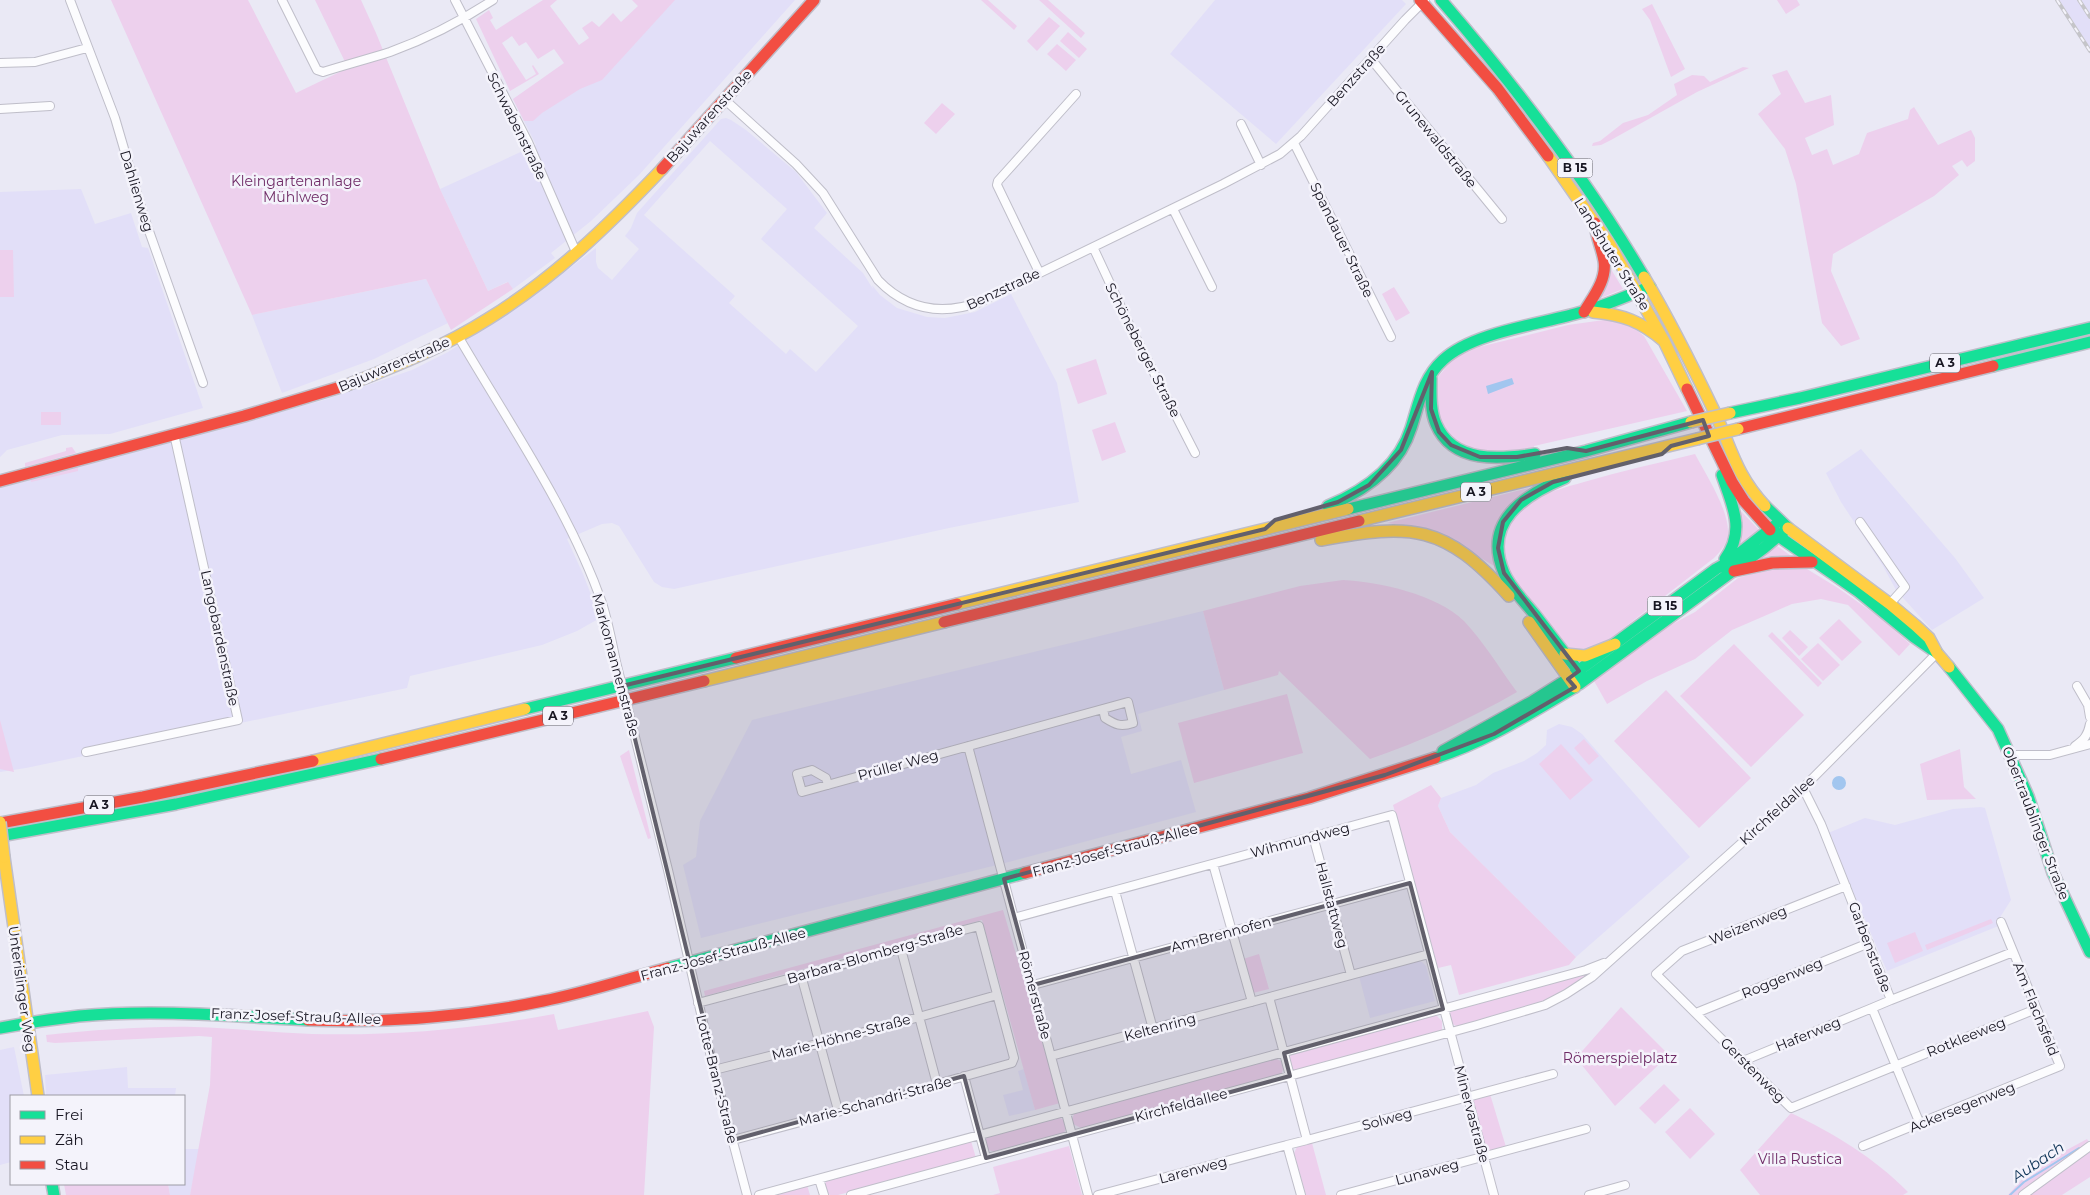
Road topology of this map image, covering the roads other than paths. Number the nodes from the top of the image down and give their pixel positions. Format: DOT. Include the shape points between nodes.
graph roads {
  1 [pos="70,0"];
  2 [pos="282,0"];
  3 [pos="456,0"];
  4 [pos="493,0"];
  5 [pos="814,0"];
  6 [pos="1441,0"];
  7 [pos="1422,1"];
  8 [pos="464,18"];
  9 [pos="87,48"];
  10 [pos="1371,59"];
  11 [pos="0,63"];
  12 [pos="1076,94"];
  13 [pos="724,99"];
  14 [pos="50,106"];
  15 [pos="0,109"];
  16 [pos="1242,124"];
  17 [pos="1294,143"];
  18 [pos="1261,164"];
  19 [pos="1172,208"];
  20 [pos="1502,219"];
  21 [pos="1595,223"];
  22 [pos="1093,247"];
  23 [pos="576,252"];
  24 [pos="1039,272"];
  25 [pos="1212,287"];
  26 [pos="1650,287"];
  27 [pos="1637,292"];
  28 [pos="1584,312"];
  29 [pos="2090,328"];
  30 [pos="458,336"];
  31 [pos="1391,337"];
  32 [pos="1664,341"];
  33 [pos="2090,342"];
  34 [pos="1432,372"];
  35 [pos="203,383"];
  36 [pos="1707,428"];
  37 [pos="174,434"];
  38 [pos="1671,446"];
  39 [pos="1586,450"];
  40 [pos="1195,453"];
  41 [pos="0,481"];
  42 [pos="1860,522"];
  43 [pos="1784,525"];
  44 [pos="1265,529"];
  45 [pos="1774,534"];
  46 [pos="1282,539"];
  47 [pos="1814,562"];
  48 [pos="1716,569"];
  49 [pos="1732,572"];
  50 [pos="1887,607"];
  51 [pos="1615,644"];
  52 [pos="1937,653"];
  53 [pos="1565,654"];
  54 [pos="1582,675"];
  55 [pos="1571,682"];
  56 [pos="2077,686"];
  57 [pos="1103,709"];
  58 [pos="2090,717"];
  59 [pos="2090,724"];
  60 [pos="2090,744"];
  61 [pos="968,746"];
  62 [pos="2072,749"];
  63 [pos="86,752"];
  64 [pos="2011,755"];
  65 [pos="828,785"];
  66 [pos="1803,788"];
  67 [pos="0,822"];
  68 [pos="0,836"];
  69 [pos="1313,836"];
  70 [pos="1213,864"];
  71 [pos="1004,880"];
  72 [pos="1410,883"];
  73 [pos="1846,886"];
  74 [pos="1115,891"];
  75 [pos="1332,904"];
  76 [pos="1014,918"];
  77 [pos="2001,922"];
  78 [pos="1232,931"];
  79 [pos="1869,942"];
  80 [pos="901,949"];
  81 [pos="2013,952"];
  82 [pos="2090,952"];
  83 [pos="1429,954"];
  84 [pos="1133,958"];
  85 [pos="1610,960"];
  86 [pos="689,963"];
  87 [pos="1351,974"];
  88 [pos="1656,974"];
  89 [pos="802,975"];
  90 [pos="1032,985"];
  91 [pos="997,995"];
  92 [pos="1269,997"];
  93 [pos="1891,1000"];
  94 [pos="1252,1002"];
  95 [pos="698,1003"];
  96 [pos="1872,1008"];
  97 [pos="1443,1009"];
  98 [pos="2036,1009"];
  99 [pos="1696,1013"];
  100 [pos="919,1016"];
  101 [pos="26,1023"];
  102 [pos="0,1028"];
  103 [pos="1153,1029"];
  104 [pos="1450,1032"];
  105 [pos="820,1042"];
  106 [pos="1284,1053"];
  107 [pos="1051,1056"];
  108 [pos="1014,1058"];
  109 [pos="1743,1061"];
  110 [pos="1896,1065"];
  111 [pos="2060,1066"];
  112 [pos="714,1070"];
  113 [pos="1553,1074"];
  114 [pos="964,1076"];
  115 [pos="1290,1076"];
  116 [pos="937,1084"];
  117 [pos="38,1095"];
  118 [pos="1467,1097"];
  119 [pos="838,1110"];
  120 [pos="1066,1112"];
  121 [pos="1920,1124"];
  122 [pos="1586,1129"];
  123 [pos="980,1135"];
  124 [pos="1072,1135"];
  125 [pos="732,1140"];
  126 [pos="1307,1140"];
  127 [pos="1287,1146"];
  128 [pos="1863,1146"];
  129 [pos="2090,1146"];
  130 [pos="1483,1157"];
  131 [pos="986,1158"];
  132 [pos="819,1179"];
  133 [pos="1626,1185"];
  134 [pos="2033,1192"];
  135 [pos="747,1195"];
  136 [pos="759,1195"];
  137 [pos="824,1195"];
  138 [pos="851,1195"];
  139 [pos="1088,1195"];
  140 [pos="1098,1195"];
  141 [pos="1301,1195"];
  142 [pos="1341,1195"];
  143 [pos="1494,1195"];
  144 [pos="1589,1195"];
  145 [pos="2023,1195"];
  1 -- 9 [label="street, Dahlienweg"];
  2 -- 8 [label="street" via="320,72 416,41"];
  3 -- 8 [label="street, Schwabenstraße"];
  4 -- 8 [label="street"];
  5 -- 13 [label="main road, Bajuwarenstraße"];
  6 -- 26 [label="main road, Landshuter Straße / B 15" via="1510,81 1569,160"];
  7 -- 10 [label="street, Benzstraße"];
  7 -- 21 [label="main road, Landshuter Straße / B 15" via="1498,89"];
  8 -- 23 [label="street, Schwabenstraße" via="528,142"];
  9 -- 11 [label="street" via="35,62"];
  9 -- 35 [label="street, Dahlienweg" via="115,118 144,217"];
  10 -- 17 [label="street, Benzstraße"];
  10 -- 20 [label="street, Grunewaldstraße"];
  12 -- 24 [label="street" via="997,185"];
  13 -- 23 [label="main road, Bajuwarenstraße" via="638,196"];
  13 -- 24 [label="street, Benzstraße" via="810,178 878,280 896,296 934,309 965,308"];
  14 -- 15 [label="street"];
  16 -- 18 [label="street"];
  17 -- 18 [label="street, Benzstraße"];
  17 -- 31 [label="street, Spandauer Straße"];
  18 -- 19 [label="street, Benzstraße"];
  19 -- 22 [label="street, Benzstraße"];
  19 -- 25 [label="street"];
  21 -- 27 [label="main road, Landshuter Straße / B 15"];
  21 -- 28 [label="main road" via="1604,270 1601,284"];
  22 -- 24 [label="street, Benzstraße"];
  22 -- 40 [label="street, Schöneberger Straße"];
  23 -- 30 [label="main road, Bajuwarenstraße" via="530,290"];
  26 -- 27 [label="main road, A 3"];
  26 -- 43 [label="main road, Landshuter Straße" via="1720,423 1737,469 1754,494"];
  27 -- 28 [label="main road, A 3"];
  27 -- 32 [label="main road, Landshuter Straße / B 15"];
  28 -- 32 [label="main road, A 3" via="1630,317"];
  28 -- 34 [label="main road, A 3" via="1474,340 1450,353"];
  29 -- 39 [label="main road, A 3, bridge" via="1691,422"];
  30 -- 37 [label="main road, Bajuwarenstraße" via="406,362 331,391"];
  30 -- 86 [label="street, Markomannenstraße, bridge" via="550,492 601,601"];
  32 -- 36 [label="main road, Landshuter Straße / B 15"];
  33 -- 38 [label="main road, A 3, bridge"];
  34 -- 39 [label="main road, A 3" via="1433,420 1439,432 1464,452 1499,458 1567,448"];
  34 -- 44 [label="main road, A 3" via="1422,391 1408,436 1380,476 1346,499 1275,520"];
  36 -- 45 [label="main road, Landshuter Straße / B 15" via="1744,501"];
  36 -- 48 [label="main road, B 15" via="1738,527 1733,550"];
  37 -- 41 [label="main road, Bajuwarenstraße"];
  37 -- 63 [label="street, Langobardenstraße" via="238,720"];
  38 -- 46 [label="main road, A 3"];
  38 -- 53 [label="main road, A 3" via="1662,454 1554,482 1520,500 1503,522 1498,548 1504,573"];
  39 -- 44 [label="main road, A 3"];
  42 -- 50 [label="street" via="1905,587"];
  43 -- 45 [label="main road, Franz-Josef-Strauß-Allee"];
  43 -- 50 [label="main road, Obertraublinger Straße"];
  44 -- 67 [label="main road, A 3" via="311,761 161,793"];
  45 -- 47 [label="main road, Obertraublinger Straße"];
  45 -- 48 [label="main road, Franz-Josef-Strauß-Allee"];
  45 -- 49 [label="main road, Franz-Josef-Strauß-Allee"];
  46 -- 55 [label="main road, A 3" via="1302,543 1398,530 1444,539 1475,559 1498,582"];
  46 -- 68 [label="main road, A 3" via="406,753 176,804"];
  47 -- 49 [label="main road" via="1772,563"];
  47 -- 50 [label="main road, Obertraublinger Straße"];
  48 -- 51 [label="main road, Franz-Josef-Strauß-Allee / B 15"];
  49 -- 54 [label="main road, Franz-Josef-Strauß-Allee"];
  50 -- 52 [label="main road, Obertraublinger Straße" via="1929,638"];
  51 -- 53 [label="main road" via="1586,657"];
  51 -- 54 [label="main road, Franz-Josef-Strauß-Allee / B 15"];
  52 -- 64 [label="main road, Obertraublinger Straße" via="1998,728"];
  52 -- 66 [label="street, Kirchfeldallee"];
  53 -- 54 [label="main road, A 3"];
  54 -- 55 [label="main road, Franz-Josef-Strauß-Allee"];
  55 -- 71 [label="main road, Franz-Josef-Strauß-Allee" via="1428,759 1386,775"];
  56 -- 58 [label="street" via="2088,705"];
  57 -- 61 [label="street, Prüller Weg"];
  59 -- 62 [label="street" via="2089,732"];
  60 -- 62 [label="street"];
  61 -- 65 [label="street, Prüller Weg"];
  61 -- 71 [label="street"];
  62 -- 64 [label="street" via="2050,755"];
  64 -- 82 [label="main road, Obertraublinger Straße" via="2053,873"];
  66 -- 73 [label="street, Garbenstraße"];
  66 -- 85 [label="street, Kirchfeldallee"];
  67 -- 101 [label="main road, Unterislinger Weg, bridge"];
  69 -- 70 [label="street, Wihmundweg"];
  69 -- 72 [label="street, Wihmundweg" via="1392,815"];
  69 -- 75 [label="street, Hallstattweg"];
  70 -- 74 [label="street, Wihmundweg"];
  70 -- 78 [label="street"];
  71 -- 76 [label="street, Römerstraße"];
  71 -- 86 [label="main road, Franz-Josef-Strauß-Allee"];
  72 -- 75 [label="street, Am Brennofen"];
  72 -- 83 [label="street, Wihmundweg"];
  73 -- 79 [label="street, Garbenstraße"];
  73 -- 88 [label="street, Weizenweg" via="1682,951"];
  74 -- 76 [label="street, Wihmundweg"];
  74 -- 84 [label="street"];
  75 -- 78 [label="street, Am Brennofen"];
  75 -- 87 [label="street, Hallstattweg"];
  76 -- 90 [label="street, Römerstraße"];
  77 -- 81 [label="street, Am Flachsfeld"];
  78 -- 84 [label="street, Am Brennofen"];
  78 -- 94 [label="street"];
  79 -- 93 [label="street, Garbenstraße"];
  79 -- 99 [label="street, Roggenweg"];
  80 -- 89 [label="street, Barbara-Blomberg-Straße"];
  80 -- 91 [label="street, Barbara-Blomberg-Straße" via="979,926"];
  80 -- 100 [label="street"];
  81 -- 93 [label="street, Am Flachsfeld"];
  81 -- 98 [label="street, Am Flachsfeld"];
  83 -- 87 [label="street, Keltenring"];
  83 -- 97 [label="street, Wihmundweg"];
  84 -- 90 [label="street, Am Brennofen"];
  84 -- 103 [label="street"];
  85 -- 97 [label="street, Kirchfeldallee" via="1586,970"];
  85 -- 104 [label="street, Kirchfeldallee" via="1592,977 1545,1005"];
  86 -- 95 [label="street, Lotte-Branz-Straße"];
  86 -- 101 [label="main road, Franz-Josef-Strauß-Allee" via="544,1001 482,1012 352,1020 204,1013 113,1013"];
  87 -- 92 [label="street, Keltenring"];
  88 -- 99 [label="street, Gerstenweg"];
  89 -- 95 [label="street, Barbara-Blomberg-Straße"];
  89 -- 105 [label="street"];
  90 -- 107 [label="street, Römerstraße"];
  91 -- 100 [label="street, Marie-Höhne-Straße"];
  91 -- 108 [label="street, Barbara-Blomberg-Straße"];
  92 -- 94 [label="street, Keltenring"];
  92 -- 106 [label="street"];
  93 -- 96 [label="street, Garbenstraße"];
  94 -- 103 [label="street, Keltenring"];
  95 -- 112 [label="street, Lotte-Branz-Straße"];
  96 -- 109 [label="street, Haferweg"];
  96 -- 110 [label="street, Garbenstraße"];
  97 -- 104 [label="street"];
  97 -- 106 [label="street, Kirchfeldallee"];
  98 -- 110 [label="street, Rotkleeweg"];
  98 -- 111 [label="street, Am Flachsfeld"];
  99 -- 109 [label="street, Gerstenweg"];
  100 -- 105 [label="street, Marie-Höhne-Straße"];
  100 -- 116 [label="street"];
  101 -- 102 [label="main road, Franz-Josef-Strauß-Allee"];
  101 -- 117 [label="main road, Unterislinger Weg"];
  103 -- 107 [label="street, Keltenring"];
  104 -- 115 [label="street, Kirchfeldallee"];
  104 -- 118 [label="street, Minervastraße"];
  105 -- 112 [label="street, Marie-Höhne-Straße"];
  105 -- 119 [label="street"];
  106 -- 115 [label="street"];
  106 -- 120 [label="street, Kirchfeldallee"];
  107 -- 120 [label="street, Römerstraße"];
  108 -- 114 [label="street, Marie-Schandri-Straße" via="1012,1063"];
  109 -- 110 [label="street, Gerstenweg" via="1791,1108"];
  110 -- 121 [label="street, Garbenstraße"];
  111 -- 121 [label="street, Ackersegenweg"];
  112 -- 125 [label="street, Lotte-Branz-Straße"];
  113 -- 118 [label="street, Solweg"];
  114 -- 116 [label="street, Marie-Schandri-Straße"];
  114 -- 123 [label="street"];
  115 -- 124 [label="street, Kirchfeldallee"];
  115 -- 126 [label="street"];
  116 -- 119 [label="street, Marie-Schandri-Straße"];
  118 -- 126 [label="street, Solweg"];
  118 -- 130 [label="street, Minervastraße"];
  119 -- 125 [label="street, Marie-Schandri-Straße"];
  120 -- 123 [label="street, Kirchfeldallee"];
  120 -- 124 [label="street"];
  121 -- 128 [label="street, Ackersegenweg"];
  122 -- 130 [label="street, Lunaweg"];
  123 -- 131 [label="street"];
  123 -- 132 [label="street, Kirchfeldallee"];
  124 -- 131 [label="street, Kirchfeldallee"];
  124 -- 139 [label="street"];
  125 -- 135 [label="street, Lotte-Branz-Straße"];
  126 -- 127 [label="street, Solweg"];
  127 -- 140 [label="street, Larenweg"];
  127 -- 141 [label="street"];
  129 -- 134 [label="street"];
  130 -- 142 [label="street, Lunaweg"];
  130 -- 143 [label="street, Minervastraße"];
  131 -- 138 [label="street, Kirchfeldallee"];
  132 -- 136 [label="street, Kirchfeldallee"];
  132 -- 137 [label="street"];
  133 -- 144 [label="street"];
  134 -- 145 [label="street"];
}
